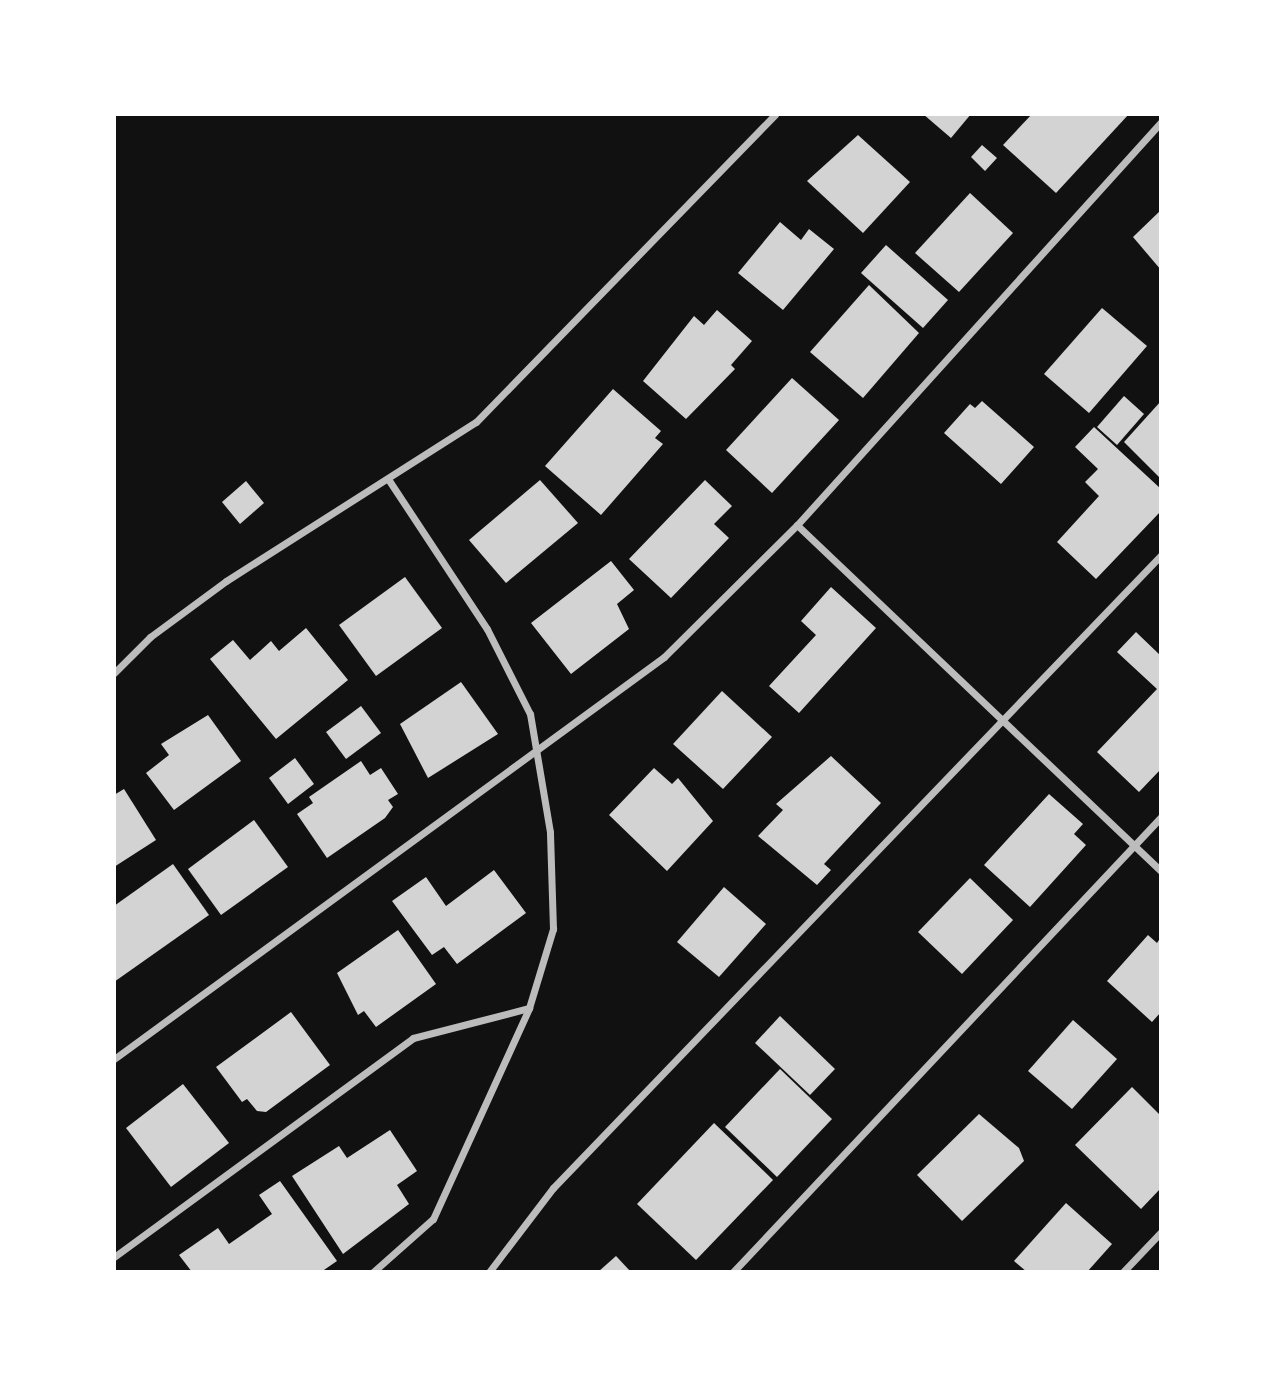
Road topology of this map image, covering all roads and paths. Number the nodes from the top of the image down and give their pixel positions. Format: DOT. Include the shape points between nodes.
graph roads {
  1 [pos="775,114"];
  2 [pos="1161,122"];
  3 [pos="388,479"];
  4 [pos="797,525"];
  5 [pos="1161,555"];
  6 [pos="114,673"];
  7 [pos="1005,722"];
  8 [pos="537,752"];
  9 [pos="1161,817"];
  10 [pos="1133,846"];
  11 [pos="1161,871"];
  12 [pos="529,1008"];
  13 [pos="114,1059"];
  14 [pos="1161,1232"];
  15 [pos="114,1257"];
  16 [pos="373,1272"];
  17 [pos="489,1272"];
  18 [pos="733,1272"];
  19 [pos="1123,1272"];
  1 -- 3 [label="street" via="476,422"];
  2 -- 4 [label="street"];
  3 -- 6 [label="street" via="226,581 150,637"];
  3 -- 8 [label="street" via="487,629 530,714"];
  4 -- 7 [label="street"];
  4 -- 8 [label="street" via="664,657"];
  5 -- 7 [label="street"];
  7 -- 10 [label="street"];
  7 -- 17 [label="street" via="553,1188"];
  8 -- 12 [label="street" via="550,832 553,929"];
  8 -- 13 [label="street"];
  9 -- 10 [label="street"];
  10 -- 11 [label="street"];
  10 -- 18 [label="street"];
  12 -- 15 [label="street" via="413,1038"];
  12 -- 16 [label="street" via="433,1219"];
  14 -- 19 [label="street"];
}
